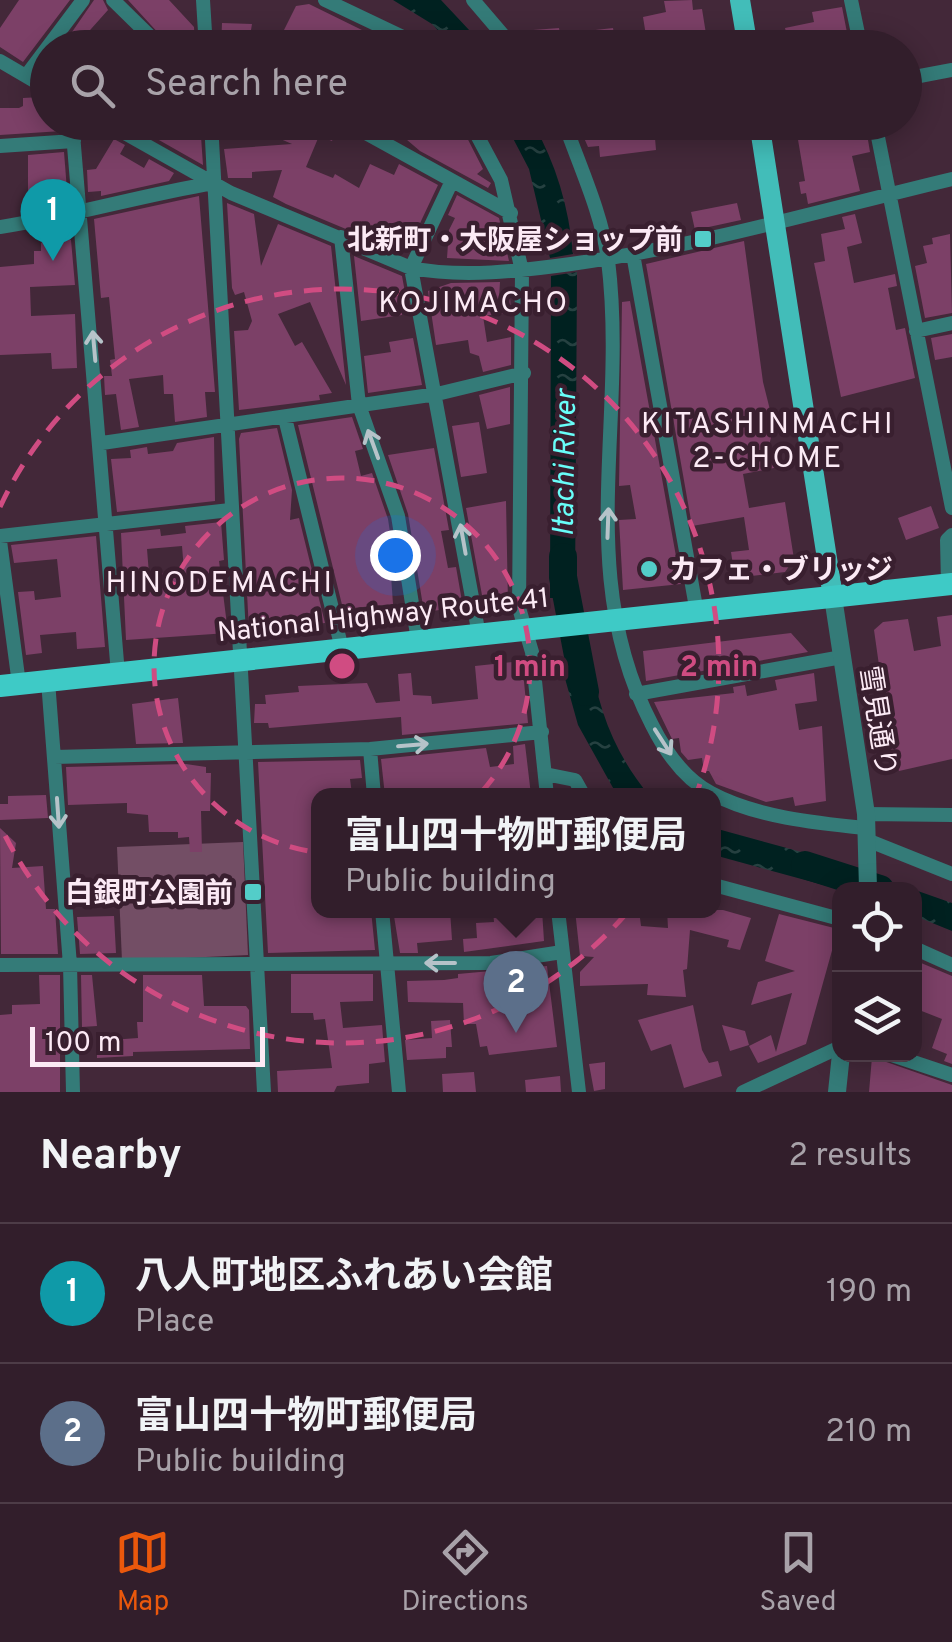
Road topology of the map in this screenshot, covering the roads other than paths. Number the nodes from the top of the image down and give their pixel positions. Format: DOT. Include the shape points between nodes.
graph roads {
  1 [pos="82,0"];
  2 [pos="112,0"];
  3 [pos="203,0"];
  4 [pos="324,0"];
  5 [pos="473,0"];
  6 [pos="740,0"];
  7 [pos="851,0"];
  8 [pos="60,30"];
  9 [pos="143,30"];
  10 [pos="205,30"];
  11 [pos="379,30"];
  12 [pos="499,30"];
  13 [pos="745,30"];
  14 [pos="857,30"];
  15 [pos="0,60"];
  16 [pos="952,70"];
  17 [pos="30,71"];
  18 [pos="26,76"];
  19 [pos="922,76"];
  20 [pos="30,78"];
  21 [pos="138,140"];
  22 [pos="212,140"];
  23 [pos="377,140"];
  24 [pos="480,140"];
  25 [pos="570,140"];
  26 [pos="762,140"];
  27 [pos="878,140"];
  28 [pos="74,142"];
  29 [pos="0,146"];
  30 [pos="952,179"];
  31 [pos="215,183"];
  32 [pos="450,183"];
  33 [pos="889,194"];
  34 [pos="82,214"];
  35 [pos="511,214"];
  36 [pos="775,222"];
  37 [pos="0,228"];
  38 [pos="342,237"];
  39 [pos="633,254"];
  40 [pos="608,259"];
  41 [pos="411,268"];
  42 [pos="522,271"];
  43 [pos="952,323"];
  44 [pos="916,331"];
  45 [pos="524,373"];
  46 [pos="437,394"];
  47 [pos="359,405"];
  48 [pos="286,418"];
  49 [pos="225,426"];
  50 [pos="102,443"];
  51 [pos="952,508"];
  52 [pos="230,510"];
  53 [pos="108,526"];
  54 [pos="952,535"];
  55 [pos="0,538"];
  56 [pos="950,584"];
  57 [pos="833,597"];
  58 [pos="697,613"];
  59 [pos="608,621"];
  60 [pos="524,630"];
  61 [pos="479,635"];
  62 [pos="418,641"];
  63 [pos="342,649"];
  64 [pos="240,658"];
  65 [pos="842,658"];
  66 [pos="118,674"];
  67 [pos="48,681"];
  68 [pos="9,685"];
  69 [pos="636,694"];
  70 [pos="542,732"];
  71 [pos="370,749"];
  72 [pos="246,750"];
  73 [pos="54,758"];
  74 [pos="544,774"];
  75 [pos="373,788"];
  76 [pos="546,788"];
  77 [pos="580,788"];
  78 [pos="704,788"];
  79 [pos="721,798"];
  80 [pos="952,816"];
  81 [pos="867,834"];
  82 [pos="952,874"];
  83 [pos="868,882"];
  84 [pos="721,887"];
  85 [pos="832,917"];
  86 [pos="383,918"];
  87 [pos="559,918"];
  88 [pos="562,952"];
  89 [pos="922,952"];
  90 [pos="70,964"];
  91 [pos="257,964"];
  92 [pos="387,964"];
  93 [pos="0,965"];
  94 [pos="952,965"];
  95 [pos="832,1051"];
  96 [pos="840,1062"];
  97 [pos="912,1062"];
  98 [pos="952,1076"];
  99 [pos="73,1092"];
  100 [pos="264,1092"];
  101 [pos="399,1092"];
  102 [pos="578,1092"];
  103 [pos="743,1092"];
  104 [pos="837,1092"];
  1 -- 8 [label="street"];
  2 -- 9 [label="street"];
  3 -- 10 [label="street"];
  4 -- 11 [label="street"];
  5 -- 12 [label="street"];
  6 -- 13 [label="main road"];
  7 -- 14 [label="street"];
  15 -- 18 [label="street"];
  16 -- 19 [label="street"];
  17 -- 18 [label="street"];
  18 -- 20 [label="street"];
  21 -- 31 [label="street"];
  22 -- 31 [label="street"];
  23 -- 32 [label="street"];
  24 -- 35 [label="street"];
  25 -- 40 [label="street"];
  26 -- 36 [label="main road"];
  27 -- 33 [label="street"];
  28 -- 29 [label="street"];
  28 -- 34 [label="street"];
  30 -- 33 [label="street"];
  31 -- 34 [label="street"];
  31 -- 38 [label="street"];
  31 -- 49 [label="street"];
  32 -- 35 [label="street"];
  32 -- 41 [label="street"];
  33 -- 36 [label="street"];
  33 -- 44 [label="street"];
  34 -- 37 [label="street"];
  50 -- 34 [label="street, one-way"];
  35 -- 42 [label="street"];
  36 -- 39 [label="street"];
  36 -- 57 [label="main road"];
  38 -- 41 [label="street"];
  38 -- 47 [label="street"];
  39 -- 40 [label="street"];
  39 -- 58 [label="street"];
  40 -- 42 [label="street"];
  59 -- 40 [label="street, one-way"];
  41 -- 42 [label="street"];
  41 -- 46 [label="street"];
  42 -- 45 [label="street"];
  43 -- 44 [label="street"];
  44 -- 51 [label="street"];
  45 -- 46 [label="street"];
  45 -- 60 [label="street"];
  46 -- 47 [label="street"];
  61 -- 46 [label="street, one-way"];
  47 -- 48 [label="street"];
  62 -- 47 [label="street, one-way" via="398,516"];
  48 -- 49 [label="street"];
  48 -- 63 [label="street"];
  49 -- 50 [label="street"];
  49 -- 52 [label="street"];
  50 -- 53 [label="street"];
  52 -- 53 [label="street"];
  52 -- 64 [label="street"];
  53 -- 55 [label="street"];
  53 -- 66 [label="street"];
  54 -- 56 [label="street"];
  55 -- 68 [label="street"];
  56 -- 57 [label="highway, National Highway Route 41"];
  57 -- 58 [label="highway, National Highway Route 41"];
  57 -- 65 [label="street, 雪見通り"];
  58 -- 59 [label="highway, National Highway Route 41"];
  59 -- 60 [label="highway, National Highway Route 41"];
  59 -- 69 [label="street"];
  60 -- 61 [label="highway, National Highway Route 41"];
  60 -- 70 [label="street"];
  61 -- 62 [label="highway, National Highway Route 41"];
  62 -- 63 [label="highway, National Highway Route 41"];
  63 -- 64 [label="highway, National Highway Route 41"];
  64 -- 66 [label="highway, National Highway Route 41"];
  64 -- 72 [label="street"];
  65 -- 69 [label="street"];
  65 -- 81 [label="street, 雪見通り"];
  66 -- 67 [label="highway, National Highway Route 41"];
  67 -- 68 [label="highway, National Highway Route 41"];
  67 -- 73 [label="street"];
  69 -- 78 [label="street, one-way" via="661,742"];
  71 -- 70 [label="street, one-way"];
  70 -- 74 [label="street"];
  71 -- 72 [label="street"];
  71 -- 75 [label="street"];
  72 -- 73 [label="street"];
  72 -- 91 [label="street"];
  73 -- 90 [label="street, one-way"];
  74 -- 76 [label="street"];
  74 -- 77 [label="street" via="575,780"];
  79 -- 81 [label="street, one-way"];
  80 -- 81 [label="street"];
  81 -- 82 [label="street"];
  81 -- 83 [label="street, 雪見通り"];
  84 -- 85 [label="street"];
  86 -- 92 [label="street"];
  87 -- 88 [label="street"];
  88 -- 92 [label="street, one-way" via="491,963"];
  88 -- 102 [label="street"];
  89 -- 94 [label="street"];
  90 -- 91 [label="street"];
  90 -- 93 [label="street"];
  90 -- 99 [label="street"];
  91 -- 92 [label="street"];
  91 -- 100 [label="street"];
  92 -- 101 [label="street"];
  95 -- 103 [label="street"];
  96 -- 104 [label="street"];
  97 -- 98 [label="street"];
}
